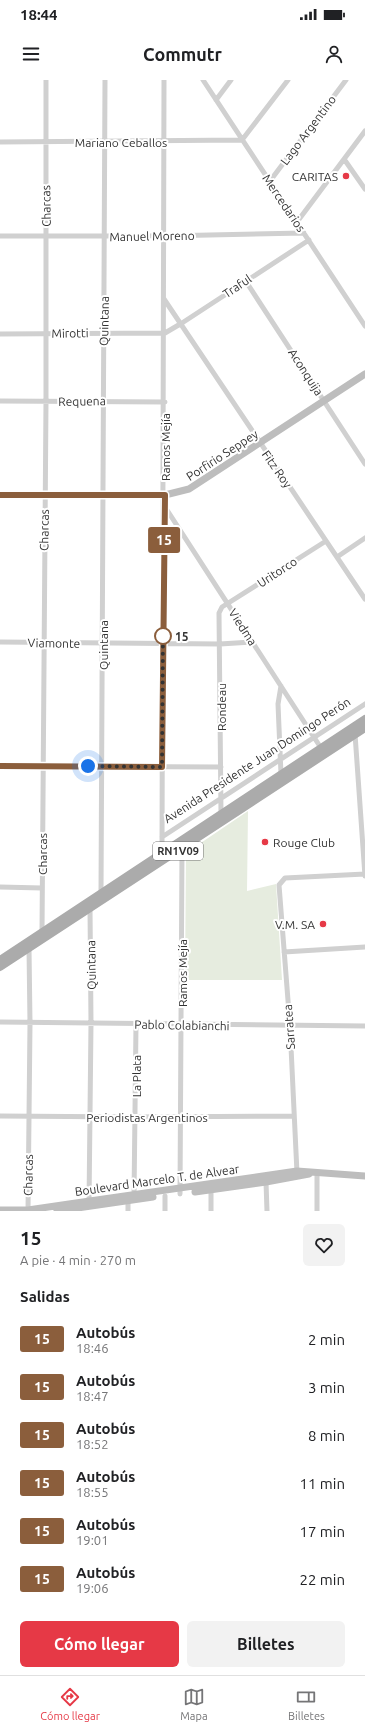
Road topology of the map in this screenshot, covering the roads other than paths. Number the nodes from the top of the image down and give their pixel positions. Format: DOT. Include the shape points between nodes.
graph roads {
  1 [pos="46,80"];
  2 [pos="105,80"];
  3 [pos="164,80"];
  4 [pos="203,80"];
  5 [pos="231,80"];
  6 [pos="288,80"];
  7 [pos="346,80"];
  8 [pos="216,100"];
  9 [pos="365,131"];
  10 [pos="242,140"];
  11 [pos="0,142"];
  12 [pos="45,142"];
  13 [pos="105,142"];
  14 [pos="164,142"];
  15 [pos="344,158"];
  16 [pos="270,181"];
  17 [pos="365,189"];
  18 [pos="297,222"];
  19 [pos="304,233"];
  20 [pos="0,236"];
  21 [pos="47,236"];
  22 [pos="105,236"];
  23 [pos="163,236"];
  24 [pos="309,240"];
  25 [pos="245,280"];
  26 [pos="164,298"];
  27 [pos="182,323"];
  28 [pos="365,326"];
  29 [pos="103,332"];
  30 [pos="164,332"];
  31 [pos="46,333"];
  32 [pos="0,334"];
  33 [pos="365,374"];
  34 [pos="104,400"];
  35 [pos="324,400"];
  36 [pos="0,401"];
  37 [pos="46,401"];
  38 [pos="165,402"];
  39 [pos="260,444"];
  40 [pos="365,464"];
  41 [pos="0,495"];
  42 [pos="165,495"];
  43 [pos="45,496"];
  44 [pos="104,496"];
  45 [pos="164,506"];
  46 [pos="365,538"];
  47 [pos="326,540"];
  48 [pos="337,557"];
  49 [pos="365,599"];
  50 [pos="228,604"];
  51 [pos="0,642"];
  52 [pos="252,642"];
  53 [pos="43,643"];
  54 [pos="103,643"];
  55 [pos="163,644"];
  56 [pos="220,644"];
  57 [pos="281,686"];
  58 [pos="365,704"];
  59 [pos="365,719"];
  60 [pos="365,728"];
  61 [pos="354,734"];
  62 [pos="314,737"];
  63 [pos="321,748"];
  64 [pos="280,760"];
  65 [pos="0,766"];
  66 [pos="43,766"];
  67 [pos="103,766"];
  68 [pos="162,767"];
  69 [pos="221,767"];
  70 [pos="281,774"];
  71 [pos="221,798"];
  72 [pos="221,813"];
  73 [pos="162,837"];
  74 [pos="182,848"];
  75 [pos="163,857"];
  76 [pos="365,874"];
  77 [pos="365,877"];
  78 [pos="0,887"];
  79 [pos="42,888"];
  80 [pos="101,894"];
  81 [pos="90,908"];
  82 [pos="42,932"];
  83 [pos="365,947"];
  84 [pos="29,948"];
  85 [pos="284,952"];
  86 [pos="0,960"];
  87 [pos="0,967"];
  88 [pos="0,1022"];
  89 [pos="30,1023"];
  90 [pos="91,1023"];
  91 [pos="136,1024"];
  92 [pos="181,1024"];
  93 [pos="290,1026"];
  94 [pos="365,1026"];
  95 [pos="0,1116"];
  96 [pos="29,1116"];
  97 [pos="294,1116"];
  98 [pos="89,1117"];
  99 [pos="136,1117"];
  100 [pos="180,1117"];
  101 [pos="317,1172"];
  102 [pos="297,1174"];
  103 [pos="365,1176"];
  104 [pos="266,1182"];
  105 [pos="211,1189"];
  106 [pos="180,1192"];
  107 [pos="165,1196"];
  108 [pos="132,1198"];
  109 [pos="89,1204"];
  110 [pos="0,1210"];
  111 [pos="28,1210"];
  112 [pos="68,1210"];
  113 [pos="57,1211"];
  114 [pos="128,1211"];
  115 [pos="165,1211"];
  116 [pos="211,1211"];
  117 [pos="267,1211"];
  118 [pos="318,1211"];
  1 -- 12 [label="street, Charcas"];
  2 -- 13 [label="street, Quintana"];
  3 -- 14 [label="street, Ramos Mejía"];
  4 -- 8 [label="street, Mercedarios"];
  5 -- 8 [label="street"];
  6 -- 10 [label="street"];
  7 -- 16 [label="street, Lago Argentino"];
  8 -- 10 [label="street, Mercedarios"];
  9 -- 15 [label="street"];
  10 -- 14 [label="street, Mariano Ceballos"];
  10 -- 16 [label="street, Mercedarios"];
  11 -- 12 [label="street, Mariano Ceballos"];
  12 -- 13 [label="street, Mariano Ceballos"];
  12 -- 21 [label="street, Charcas"];
  13 -- 14 [label="street, Mariano Ceballos"];
  13 -- 22 [label="street, Quintana"];
  14 -- 23 [label="street, Ramos Mejía"];
  15 -- 17 [label="street"];
  15 -- 18 [label="street"];
  16 -- 18 [label="street, Mercedarios"];
  18 -- 19 [label="street, Mercedarios"];
  19 -- 23 [label="street, Manuel Moreno"];
  19 -- 24 [label="street, Mercedarios"];
  20 -- 21 [label="street, Manuel Moreno"];
  21 -- 22 [label="street, Manuel Moreno"];
  21 -- 31 [label="street, Charcas"];
  22 -- 23 [label="street, Manuel Moreno"];
  22 -- 29 [label="street, Quintana"];
  23 -- 26 [label="street, Ramos Mejía"];
  24 -- 25 [label="street, Traful"];
  24 -- 28 [label="street, Mercedarios"];
  25 -- 27 [label="street, Traful"];
  25 -- 35 [label="street, Aconquija"];
  26 -- 27 [label="street, Fitz Roy"];
  26 -- 30 [label="street, Ramos Mejía"];
  27 -- 30 [label="street, Traful"];
  27 -- 39 [label="street, Fitz Roy"];
  29 -- 30 [label="street, Mirotti"];
  29 -- 31 [label="street, Mirotti"];
  29 -- 34 [label="street, Quintana"];
  30 -- 38 [label="street, Ramos Mejía"];
  31 -- 32 [label="street, Mirotti"];
  31 -- 37 [label="street, Charcas"];
  33 -- 35 [label="main road, Porfirio Seppey"];
  34 -- 37 [label="street, Requena"];
  34 -- 38 [label="street, Requena"];
  34 -- 44 [label="street, Quintana"];
  35 -- 39 [label="main road, Porfirio Seppey"];
  35 -- 40 [label="street, Aconquija"];
  36 -- 37 [label="street, Requena"];
  37 -- 43 [label="street, Charcas"];
  38 -- 42 [label="street, Ramos Mejía"];
  39 -- 42 [label="main road, Porfirio Seppey" via="189,489"];
  39 -- 47 [label="street, Fitz Roy"];
  41 -- 43 [label="main road, Porfirio Seppey"];
  42 -- 44 [label="main road, Porfirio Seppey"];
  42 -- 45 [label="street, Ramos Mejía"];
  43 -- 44 [label="main road, Porfirio Seppey"];
  43 -- 53 [label="street, Charcas"];
  44 -- 54 [label="street, Quintana"];
  45 -- 50 [label="street, Viedma"];
  45 -- 55 [label="street, Ramos Mejía"];
  46 -- 48 [label="street"];
  47 -- 48 [label="street, Fitz Roy"];
  47 -- 50 [label="street, Uritorco"];
  48 -- 49 [label="street, Fitz Roy"];
  50 -- 52 [label="street, Viedma"];
  50 -- 56 [label="street, Rondeau" via="222,607 219,613"];
  51 -- 53 [label="street, Viamonte"];
  52 -- 56 [label="street, Viamonte"];
  52 -- 57 [label="street, Viedma"];
  53 -- 54 [label="street, Viamonte"];
  53 -- 66 [label="street, Charcas"];
  54 -- 55 [label="street, Viamonte"];
  54 -- 67 [label="street, Quintana"];
  55 -- 56 [label="street, Viamonte"];
  55 -- 68 [label="street, Ramos Mejía"];
  56 -- 69 [label="street, Rondeau"];
  57 -- 62 [label="street, Viedma"];
  57 -- 64 [label="street" via="278,704"];
  58 -- 62 [label="street, Avenida Presidente Juan Domingo Perón"];
  59 -- 63 [label="main road, Avenida Presidente Juan Domingo Perón / RN1V09"];
  60 -- 61 [label="main road, Avenida Presidente Juan Domingo Perón / RN1V09"];
  61 -- 74 [label="main road, Avenida Presidente Juan Domingo Perón / RN1V09"];
  61 -- 76 [label="street"];
  62 -- 63 [label="street, Viedma"];
  62 -- 64 [label="street, Avenida Presidente Juan Domingo Perón"];
  63 -- 70 [label="main road, Avenida Presidente Juan Domingo Perón / RN1V09"];
  64 -- 70 [label="street"];
  64 -- 71 [label="street, Avenida Presidente Juan Domingo Perón"];
  65 -- 66 [label="street"];
  66 -- 67 [label="street"];
  66 -- 79 [label="street, Charcas"];
  67 -- 68 [label="street"];
  67 -- 80 [label="street, Quintana"];
  68 -- 69 [label="street"];
  68 -- 73 [label="street, Ramos Mejía"];
  69 -- 71 [label="street, Rondeau"];
  70 -- 72 [label="main road, Avenida Presidente Juan Domingo Perón / RN1V09"];
  71 -- 72 [label="street, Rondeau"];
  71 -- 73 [label="street, Avenida Presidente Juan Domingo Perón"];
  72 -- 75 [label="main road, Avenida Presidente Juan Domingo Perón / RN1V09"];
  73 -- 75 [label="street, Ramos Mejía"];
  74 -- 75 [label="main road, Avenida Presidente Juan Domingo Perón / RN1V09"];
  74 -- 92 [label="street, Ramos Mejía"];
  75 -- 80 [label="main road, Avenida Presidente Juan Domingo Perón / RN1V09"];
  75 -- 81 [label="main road, Avenida Presidente Juan Domingo Perón / RN1V09"];
  76 -- 77 [label="street"];
  76 -- 85 [label="street, Sarratea" via="282,879 279,885"];
  78 -- 79 [label="street"];
  79 -- 82 [label="street, Charcas"];
  80 -- 81 [label="street"];
  80 -- 82 [label="main road, Avenida Presidente Juan Domingo Perón / RN1V09"];
  81 -- 84 [label="main road, Avenida Presidente Juan Domingo Perón / RN1V09"];
  81 -- 90 [label="street, Quintana"];
  82 -- 86 [label="main road, Avenida Presidente Juan Domingo Perón / RN1V09"];
  83 -- 85 [label="street"];
  84 -- 87 [label="main road, Avenida Presidente Juan Domingo Perón / RN1V09"];
  84 -- 89 [label="street, Charcas"];
  85 -- 93 [label="street, Sarratea"];
  88 -- 89 [label="street, Pablo Colabianchi"];
  89 -- 90 [label="street, Pablo Colabianchi"];
  89 -- 96 [label="street, Charcas"];
  90 -- 91 [label="street, Pablo Colabianchi"];
  90 -- 98 [label="street, Quintana"];
  91 -- 92 [label="street, Pablo Colabianchi"];
  91 -- 99 [label="street, La Plata"];
  92 -- 93 [label="street, Pablo Colabianchi"];
  92 -- 100 [label="street, Ramos Mejía"];
  93 -- 94 [label="street, Pablo Colabianchi"];
  93 -- 97 [label="street, Sarratea"];
  95 -- 96 [label="street, Periodistas Argentinos"];
  96 -- 98 [label="street, Periodistas Argentinos"];
  96 -- 111 [label="street, Charcas"];
  97 -- 100 [label="street, Periodistas Argentinos"];
  97 -- 102 [label="street, Sarratea"];
  98 -- 99 [label="street, Periodistas Argentinos"];
  98 -- 109 [label="street, Quintana"];
  99 -- 100 [label="street, Periodistas Argentinos"];
  99 -- 108 [label="street, La Plata"];
  100 -- 106 [label="street, Ramos Mejía"];
  101 -- 102 [label="main road, Boulevard Marcelo T. de Alvear"];
  101 -- 103 [label="main road, Boulevard Marcelo T. de Alvear"];
  101 -- 118 [label="street"];
  102 -- 104 [label="main road, Boulevard Marcelo T. de Alvear"];
  102 -- 106 [label="main road, Boulevard Marcelo T. de Alvear"];
  104 -- 105 [label="main road, Boulevard Marcelo T. de Alvear"];
  104 -- 117 [label="street"];
  105 -- 106 [label="main road, Boulevard Marcelo T. de Alvear"];
  105 -- 116 [label="street"];
  106 -- 107 [label="main road, Boulevard Marcelo T. de Alvear"];
  106 -- 108 [label="main road, Boulevard Marcelo T. de Alvear"];
  107 -- 108 [label="main road, Boulevard Marcelo T. de Alvear"];
  107 -- 115 [label="street"];
  108 -- 109 [label="main road, Boulevard Marcelo T. de Alvear"];
  108 -- 114 [label="street, La Plata"];
  109 -- 111 [label="main road, Boulevard Marcelo T. de Alvear"];
  109 -- 112 [label="main road, Boulevard Marcelo T. de Alvear"];
  110 -- 111 [label="main road, Boulevard Marcelo T. de Alvear"];
  112 -- 113 [label="main road, Boulevard Marcelo T. de Alvear"];
}
